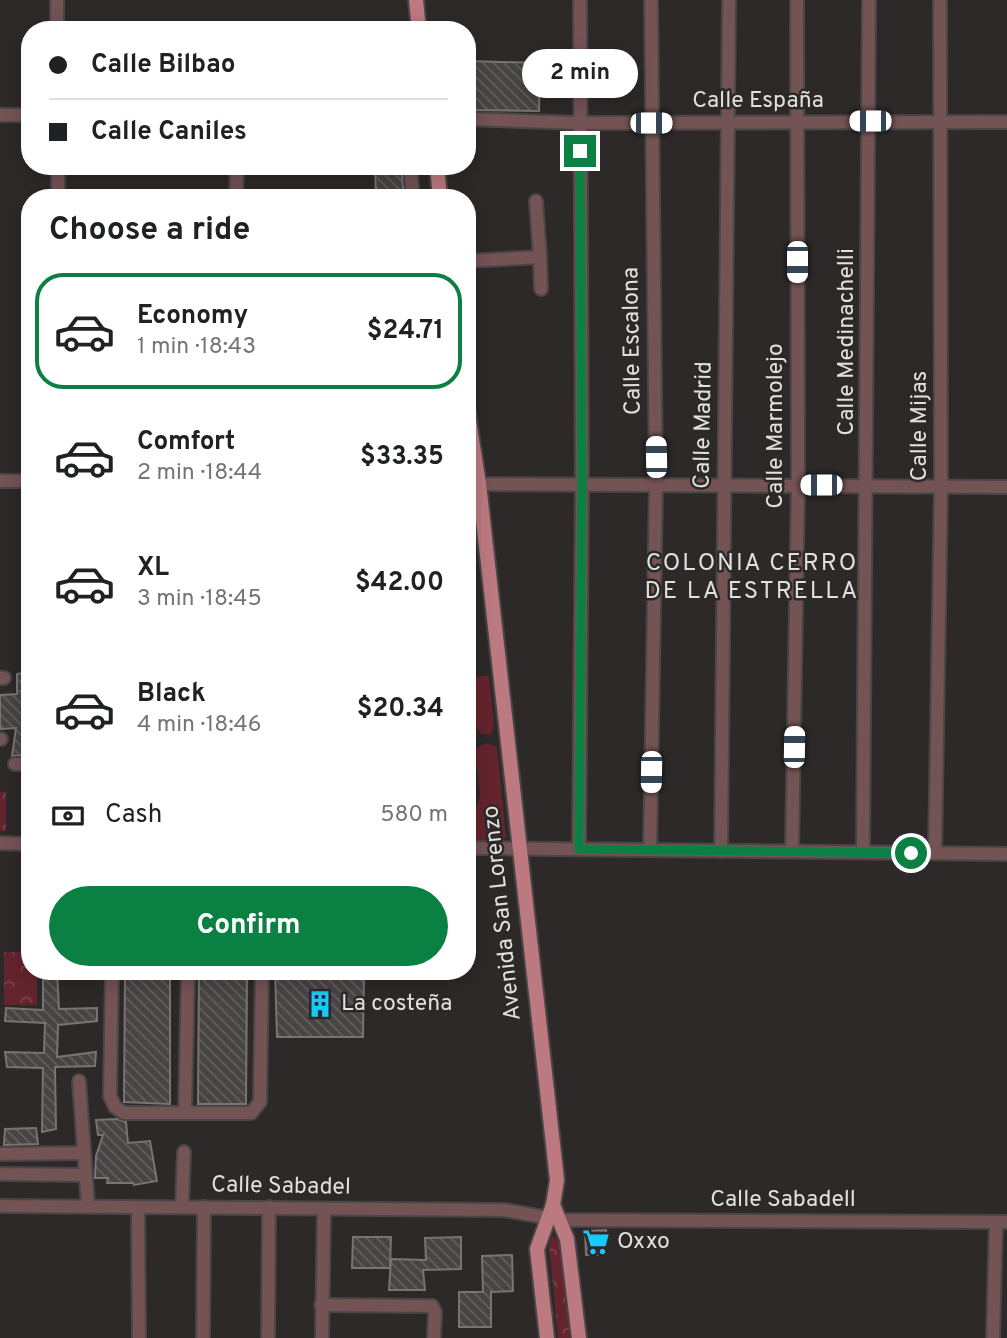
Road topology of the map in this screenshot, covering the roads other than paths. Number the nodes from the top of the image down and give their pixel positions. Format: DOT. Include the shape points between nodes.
graph roads {
  1 [pos="57,0"];
  2 [pos="416,0"];
  3 [pos="580,0"];
  4 [pos="651,0"];
  5 [pos="729,0"];
  6 [pos="797,0"];
  7 [pos="869,0"];
  8 [pos="940,0"];
  9 [pos="57,21"];
  10 [pos="418,21"];
  11 [pos="0,115"];
  12 [pos="21,115"];
  13 [pos="476,119"];
  14 [pos="870,121"];
  15 [pos="941,121"];
  16 [pos="730,122"];
  17 [pos="796,122"];
  18 [pos="1007,122"];
  19 [pos="580,123"];
  20 [pos="651,123"];
  21 [pos="536,201"];
  22 [pos="540,257"];
  23 [pos="476,261"];
  24 [pos="541,289"];
  25 [pos="0,481"];
  26 [pos="21,481"];
  27 [pos="476,484"];
  28 [pos="582,484"];
  29 [pos="656,485"];
  30 [pos="724,485"];
  31 [pos="798,485"];
  32 [pos="868,486"];
  33 [pos="941,486"];
  34 [pos="1007,486"];
  35 [pos="476,507"];
  36 [pos="15,764"];
  37 [pos="21,764"];
  38 [pos="0,843"];
  39 [pos="21,844"];
  40 [pos="476,848"];
  41 [pos="520,849"];
  42 [pos="579,849"];
  43 [pos="650,850"];
  44 [pos="721,851"];
  45 [pos="792,851"];
  46 [pos="863,852"];
  47 [pos="935,853"];
  48 [pos="1007,854"];
  49 [pos="112,980"];
  50 [pos="188,980"];
  51 [pos="262,980"];
  52 [pos="79,1081"];
  53 [pos="185,1111"];
  54 [pos="184,1152"];
  55 [pos="83,1153"];
  56 [pos="0,1154"];
  57 [pos="0,1174"];
  58 [pos="85,1175"];
  59 [pos="0,1206"];
  60 [pos="88,1206"];
  61 [pos="138,1207"];
  62 [pos="182,1207"];
  63 [pos="204,1207"];
  64 [pos="269,1207"];
  65 [pos="324,1209"];
  66 [pos="554,1215"];
  67 [pos="1001,1222"];
  68 [pos="321,1305"];
  69 [pos="321,1336"];
  70 [pos="139,1338"];
  71 [pos="203,1338"];
  72 [pos="268,1338"];
  73 [pos="434,1338"];
  74 [pos="547,1338"];
  75 [pos="579,1338"];
  76 [pos="993,1338"];
  1 -- 9 [label="street"];
  2 -- 10 [label="main road"];
  3 -- 19 [label="street"];
  4 -- 20 [label="street, Calle Escalona"];
  5 -- 16 [label="street, Calle Madrid"];
  6 -- 17 [label="street, Calle Marmolejo"];
  7 -- 14 [label="street, Calle Medinachelli"];
  8 -- 15 [label="street, Calle Mijas"];
  11 -- 12 [label="street"];
  13 -- 19 [label="street, Calle España"];
  14 -- 15 [label="street, Calle España"];
  14 -- 17 [label="street, Calle España"];
  14 -- 32 [label="street, Calle Medinachelli"];
  15 -- 18 [label="street, Calle España"];
  15 -- 33 [label="street, Calle Mijas"];
  16 -- 17 [label="street, Calle España"];
  16 -- 20 [label="street, Calle España"];
  16 -- 30 [label="street, Calle Madrid"];
  17 -- 31 [label="street, Calle Marmolejo"];
  19 -- 20 [label="street, Calle España"];
  19 -- 28 [label="street"];
  20 -- 29 [label="street, Calle Escalona"];
  21 -- 22 [label="street"];
  22 -- 23 [label="street"];
  22 -- 24 [label="street"];
  25 -- 26 [label="street"];
  27 -- 28 [label="street"];
  28 -- 29 [label="street"];
  28 -- 42 [label="street"];
  29 -- 30 [label="street"];
  29 -- 43 [label="street, Calle Escalona"];
  30 -- 31 [label="street"];
  30 -- 44 [label="street, Calle Madrid"];
  31 -- 32 [label="street"];
  31 -- 45 [label="street, Calle Marmolejo"];
  32 -- 33 [label="street"];
  32 -- 46 [label="street, Calle Medinachelli"];
  33 -- 34 [label="street"];
  33 -- 47 [label="street, Calle Mijas"];
  35 -- 41 [label="main road, Avenida San Lorenzo"];
  36 -- 37 [label="street"];
  38 -- 39 [label="street"];
  40 -- 41 [label="street"];
  41 -- 42 [label="street"];
  41 -- 66 [label="main road, Avenida San Lorenzo" via="557,1180"];
  42 -- 43 [label="street"];
  43 -- 44 [label="street"];
  44 -- 45 [label="street"];
  45 -- 46 [label="street"];
  46 -- 47 [label="street"];
  47 -- 48 [label="street"];
  49 -- 53 [label="street" via="110,1096 115,1107 124,1113"];
  50 -- 53 [label="street"];
  51 -- 53 [label="street" via="257,1110"];
  52 -- 55 [label="street"];
  54 -- 62 [label="street"];
  55 -- 56 [label="street"];
  55 -- 58 [label="street"];
  57 -- 58 [label="street"];
  58 -- 60 [label="street"];
  59 -- 60 [label="street, Calle Sabadel"];
  60 -- 61 [label="street, Calle Sabadel"];
  61 -- 62 [label="street, Calle Sabadel"];
  61 -- 70 [label="street"];
  62 -- 63 [label="street, Calle Sabadel"];
  63 -- 64 [label="street, Calle Sabadel"];
  63 -- 71 [label="street"];
  64 -- 65 [label="street, Calle Sabadel"];
  64 -- 72 [label="street"];
  65 -- 66 [label="street, Calle Sabadel" via="504,1210"];
  65 -- 68 [label="street"];
  66 -- 67 [label="street, Calle Sabadell"];
  66 -- 74 [label="main road, Avenida San Lorenzo" via="537,1249"];
  66 -- 75 [label="main road, Avenida San Lorenzo" via="568,1239"];
  67 -- 76 [label="street"];
  68 -- 69 [label="street"];
  68 -- 73 [label="street" via="432,1306"];
}
